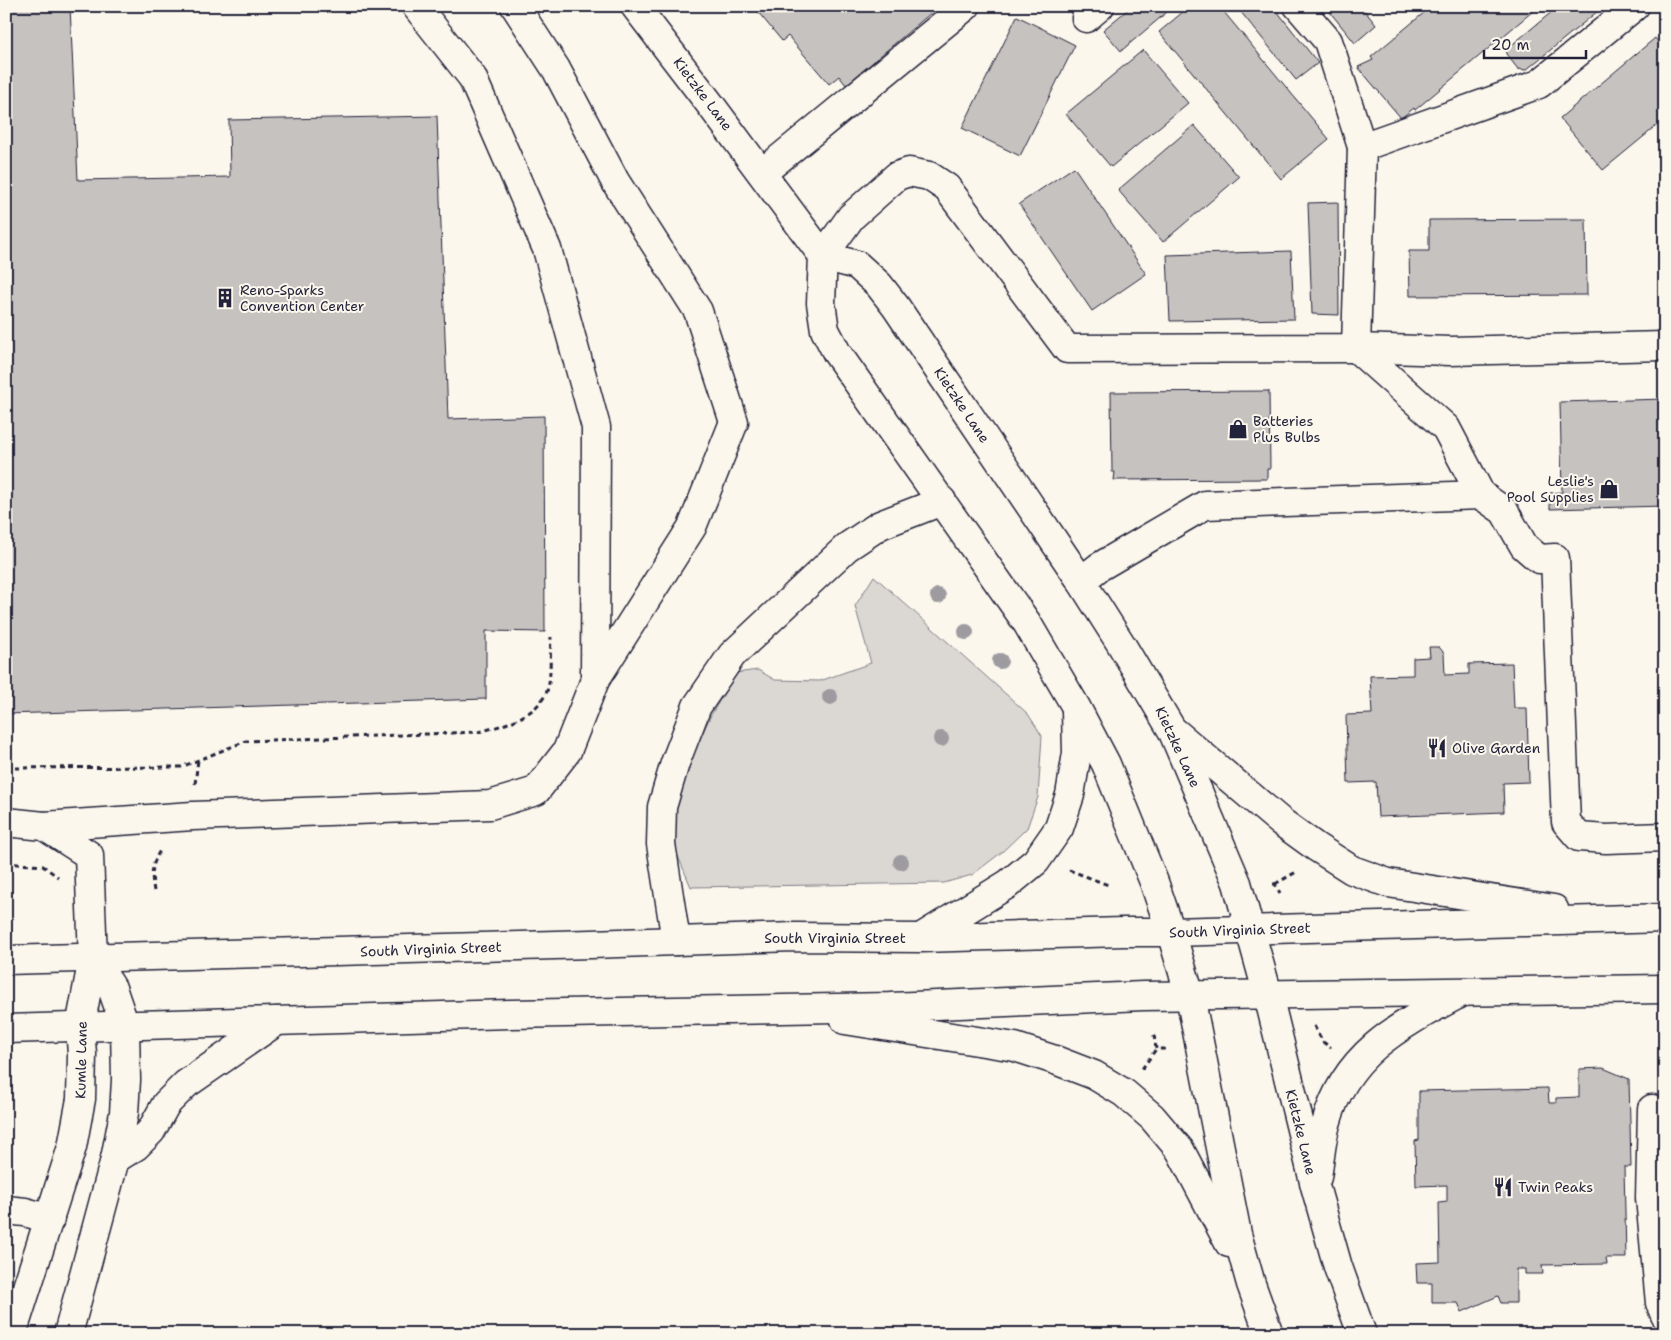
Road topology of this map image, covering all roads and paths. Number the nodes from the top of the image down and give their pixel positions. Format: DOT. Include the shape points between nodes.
graph roads {
  1 [pos="416,6"];
  2 [pos="515,6"];
  3 [pos="635,6"];
  4 [pos="966,6"];
  5 [pos="1298,6"];
  6 [pos="1635,6"];
  7 [pos="1362,147"];
  8 [pos="762,173"];
  9 [pos="823,256"];
  10 [pos="1665,346"];
  11 [pos="1356,348"];
  12 [pos="1481,495"];
  13 [pos="942,501"];
  14 [pos="1081,581"];
  15 [pos="551,638"];
  16 [pos="595,680"];
  17 [pos="1076,707"];
  18 [pos="1172,730"];
  19 [pos="198,760"];
  20 [pos="6,768"];
  21 [pos="195,785"];
  22 [pos="6,822"];
  23 [pos="44,826"];
  24 [pos="1665,836"];
  25 [pos="164,846"];
  26 [pos="6,863"];
  27 [pos="1300,869"];
  28 [pos="1069,870"];
  29 [pos="1265,884"];
  30 [pos="1275,884"];
  31 [pos="60,885"];
  32 [pos="1111,886"];
  33 [pos="154,891"];
  34 [pos="1280,893"];
  35 [pos="1665,918"];
  36 [pos="1620,920"];
  37 [pos="1251,931"];
  38 [pos="1171,932"];
  39 [pos="921,938"];
  40 [pos="676,941"];
  41 [pos="93,958"];
  42 [pos="6,960"];
  43 [pos="1665,989"];
  44 [pos="1463,992"];
  45 [pos="1268,995"];
  46 [pos="1190,996"];
  47 [pos="774,1009"];
  48 [pos="276,1021"];
  49 [pos="1312,1023"];
  50 [pos="125,1026"];
  51 [pos="80,1027"];
  52 [pos="6,1029"];
  53 [pos="1154,1035"];
  54 [pos="1317,1042"];
  55 [pos="1323,1042"];
  56 [pos="1156,1049"];
  57 [pos="1173,1049"];
  58 [pos="1337,1052"];
  59 [pos="1140,1071"];
  60 [pos="1652,1109"];
  61 [pos="115,1159"];
  62 [pos="1315,1186"];
  63 [pos="6,1210"];
  64 [pos="50,1219"];
  65 [pos="1251,1284"];
  66 [pos="1665,1315"];
  67 [pos="12,1334"];
  68 [pos="68,1334"];
  69 [pos="1269,1334"];
  70 [pos="1362,1334"];
  1 -- 16 [label="main road" via="472,77 547,249 596,427"];
  2 -- 16 [label="main road" via="556,69 615,182 698,311 734,422 692,527"];
  3 -- 8 [label="main road, Kietzke Lane"];
  4 -- 8 [label="main road"];
  5 -- 7 [label="main road" via="1328,41"];
  6 -- 7 [label="main road" via="1540,84"];
  7 -- 11 [label="main road"];
  8 -- 9 [label="main road, Kietzke Lane"];
  9 -- 11 [label="main road" via="851,217 897,176 909,172 929,176 947,188 1067,349"];
  9 -- 13 [label="main road" via="821,303 825,330 837,353"];
  9 -- 14 [label="main road, Kietzke Lane" via="857,265 879,285"];
  10 -- 11 [label="main road" via="1450,351"];
  11 -- 12 [label="main road" via="1446,428"];
  12 -- 14 [label="main road" via="1205,505 1099,567"];
  12 -- 24 [label="main road" via="1504,511 1524,546 1539,559 1555,558 1566,822 1579,838"];
  13 -- 17 [label="main road" via="1027,623"];
  13 -- 40 [label="main road" via="880,525 847,547 732,655 697,706 662,807 660,844"];
  14 -- 18 [label="main road, Kietzke Lane"];
  15 -- 19 [label="path" via="548,689 538,706 510,724 478,732 246,741"];
  16 -- 23 [label="main road" via="567,750 536,791 490,805 193,816"];
  17 -- 38 [label="main road" via="1106,764"];
  17 -- 39 [label="main road" via="1077,753 1070,794 1058,828 1036,861 1008,884"];
  18 -- 36 [label="main road" via="1280,821 1352,870 1388,883"];
  18 -- 37 [label="main road, Kietzke Lane" via="1234,874"];
  19 -- 20 [label="path" via="181,766"];
  19 -- 21 [label="path"];
  22 -- 23 [label="main road"];
  23 -- 41 [label="main road, Kumle Lane" via="89,855"];
  25 -- 33 [label="path" via="151,873"];
  26 -- 31 [label="path" via="43,866 58,878"];
  27 -- 30 [label="path"];
  28 -- 32 [label="path"];
  29 -- 30 [label="path"];
  30 -- 34 [label="path"];
  35 -- 36 [label="main road, South Virginia Street"];
  36 -- 37 [label="main road, South Virginia Street"];
  37 -- 38 [label="main road, South Virginia Street"];
  37 -- 45 [label="main road, Kietzke Lane"];
  38 -- 39 [label="main road, South Virginia Street"];
  38 -- 46 [label="main road"];
  39 -- 40 [label="main road, South Virginia Street" via="794,937"];
  40 -- 41 [label="main road, South Virginia Street"];
  41 -- 42 [label="main road, South Virginia Street"];
  41 -- 50 [label="main road" via="112,988"];
  41 -- 51 [label="main road, Kumle Lane"];
  43 -- 44 [label="main road"];
  44 -- 45 [label="main road"];
  44 -- 62 [label="main road" via="1406,1022 1355,1065 1340,1088 1326,1124"];
  45 -- 46 [label="main road"];
  45 -- 62 [label="main road, Kietzke Lane"];
  46 -- 47 [label="main road"];
  46 -- 65 [label="main road" via="1235,1224"];
  47 -- 48 [label="main road"];
  47 -- 65 [label="main road" via="1015,1047 1094,1075 1124,1093 1152,1116 1180,1150"];
  48 -- 50 [label="main road"];
  48 -- 61 [label="main road" via="186,1084 166,1104 151,1131 136,1146"];
  49 -- 55 [label="path"];
  50 -- 51 [label="main road"];
  50 -- 61 [label="main road" via="124,1113"];
  51 -- 52 [label="main road"];
  51 -- 64 [label="main road, Kumle Lane" via="81,1099 72,1147"];
  53 -- 56 [label="path"];
  54 -- 55 [label="path"];
  55 -- 58 [label="path"];
  56 -- 57 [label="path"];
  56 -- 59 [label="path"];
  60 -- 66 [label="main road" via="1650,1198 1660,1303"];
  61 -- 68 [label="main road"];
  62 -- 70 [label="main road, Kietzke Lane" via="1338,1267"];
  63 -- 64 [label="main road"];
  64 -- 67 [label="main road, Kumle Lane"];
  65 -- 69 [label="main road"];
}
